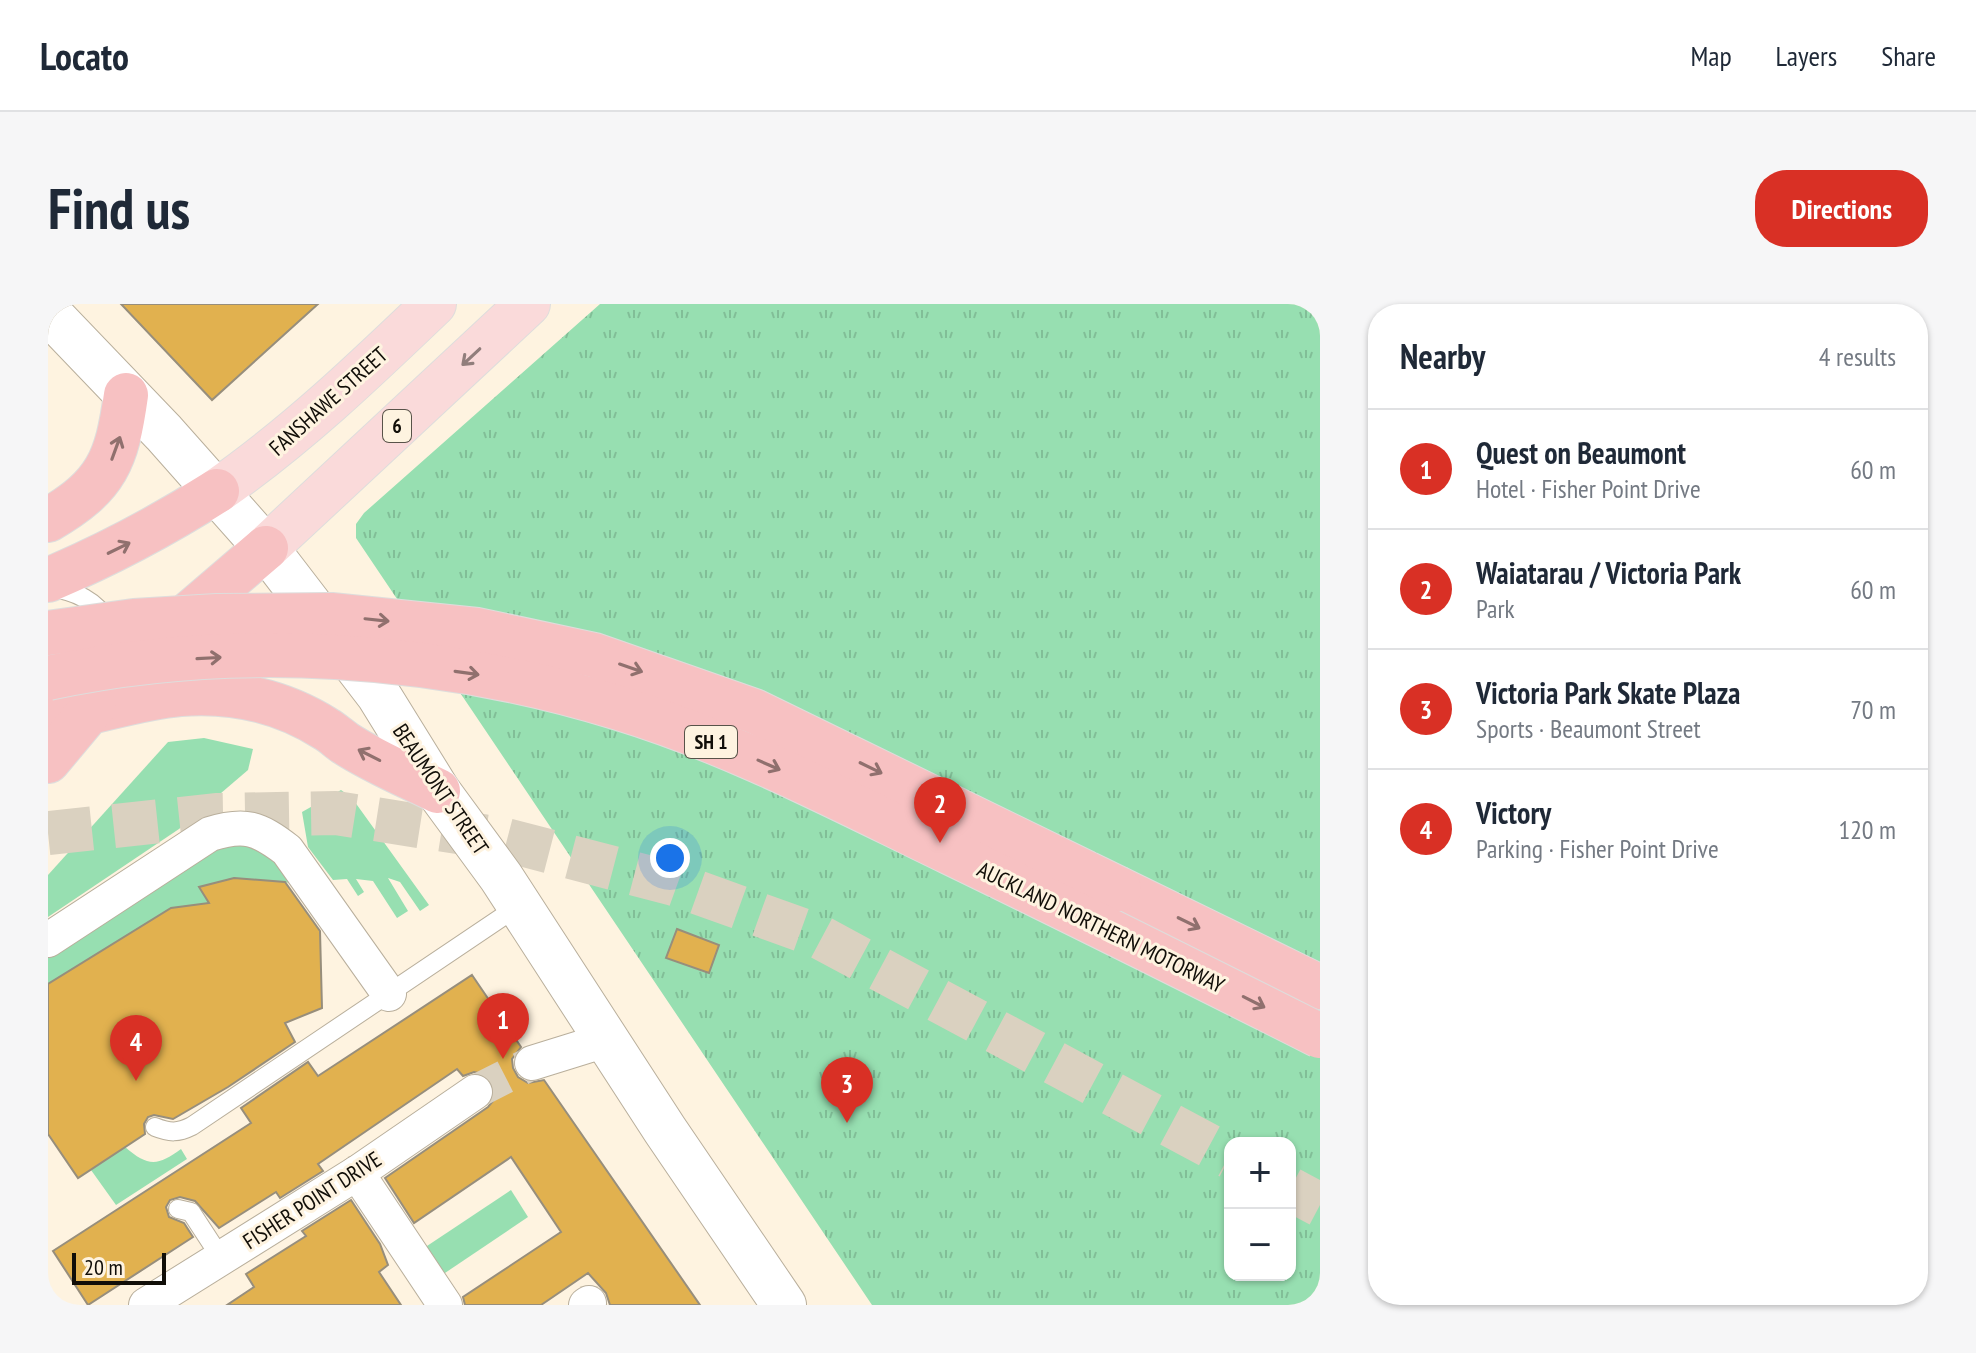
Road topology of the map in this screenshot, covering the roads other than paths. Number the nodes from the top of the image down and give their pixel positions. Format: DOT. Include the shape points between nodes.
graph roads {
  1 [pos="434,304"];
  2 [pos="528,304"];
  3 [pos="48,312"];
  4 [pos="126,395"];
  5 [pos="217,491"];
  6 [pos="48,520"];
  7 [pos="266,548"];
  8 [pos="48,580"];
  9 [pos="48,587"];
  10 [pos="48,633"];
  11 [pos="48,678"];
  12 [pos="78,712"];
  13 [pos="48,761"];
  14 [pos="438,791"];
  15 [pos="520,905"];
  16 [pos="48,940"];
  17 [pos="1320,987"];
  18 [pos="389,994"];
  19 [pos="1320,1036"];
  20 [pos="606,1040"];
  21 [pos="532,1063"];
  22 [pos="475,1092"];
  23 [pos="155,1127"];
  24 [pos="357,1173"];
  25 [pos="178,1209"];
  26 [pos="221,1258"];
  27 [pos="146,1305"];
  28 [pos="445,1305"];
  29 [pos="784,1305"];
  1 -- 5 [label="main road, FANSHAWE STREET" via="322,410"];
  2 -- 7 [label="main road, 6, one-way"];
  3 -- 4 [label="main road, BEAUMONT STREET"];
  4 -- 5 [label="main road, BEAUMONT STREET"];
  6 -- 4 [label="highway, one-way" via="78,501 106,471 119,442"];
  5 -- 7 [label="main road, BEAUMONT STREET"];
  8 -- 5 [label="highway, one-way" via="163,525"];
  7 -- 12 [label="highway"];
  7 -- 14 [label="main road, BEAUMONT STREET" via="378,694"];
  9 -- 12 [label="lane" via="83,596 105,616 115,646 113,661"];
  10 -- 17 [label="highway, one-way, bridge" via="189,617 331,615 477,630 594,655 754,711"];
  11 -- 19 [label="highway, AUCKLAND NORTHERN MOTORWAY / SH 1, one-way, bridge" via="213,658 364,659 515,680 620,708 770,765"];
  12 -- 13 [label="highway"];
  14 -- 12 [label="highway, one-way" via="346,744 310,719 253,698 181,694"];
  14 -- 15 [label="main road, BEAUMONT STREET"];
  15 -- 18 [label="lane"];
  15 -- 20 [label="main road, BEAUMONT STREET"];
  16 -- 18 [label="street" via="210,834 244,827 287,850"];
  18 -- 23 [label="lane" via="192,1126 180,1132"];
  20 -- 21 [label="street"];
  20 -- 29 [label="main road, BEAUMONT STREET"];
  22 -- 24 [label="street, FISHER POINT DRIVE"];
  24 -- 26 [label="street, FISHER POINT DRIVE"];
  24 -- 28 [label="street"];
  25 -- 26 [label="lane" via="191,1212"];
  26 -- 27 [label="street, FISHER POINT DRIVE"];
}
